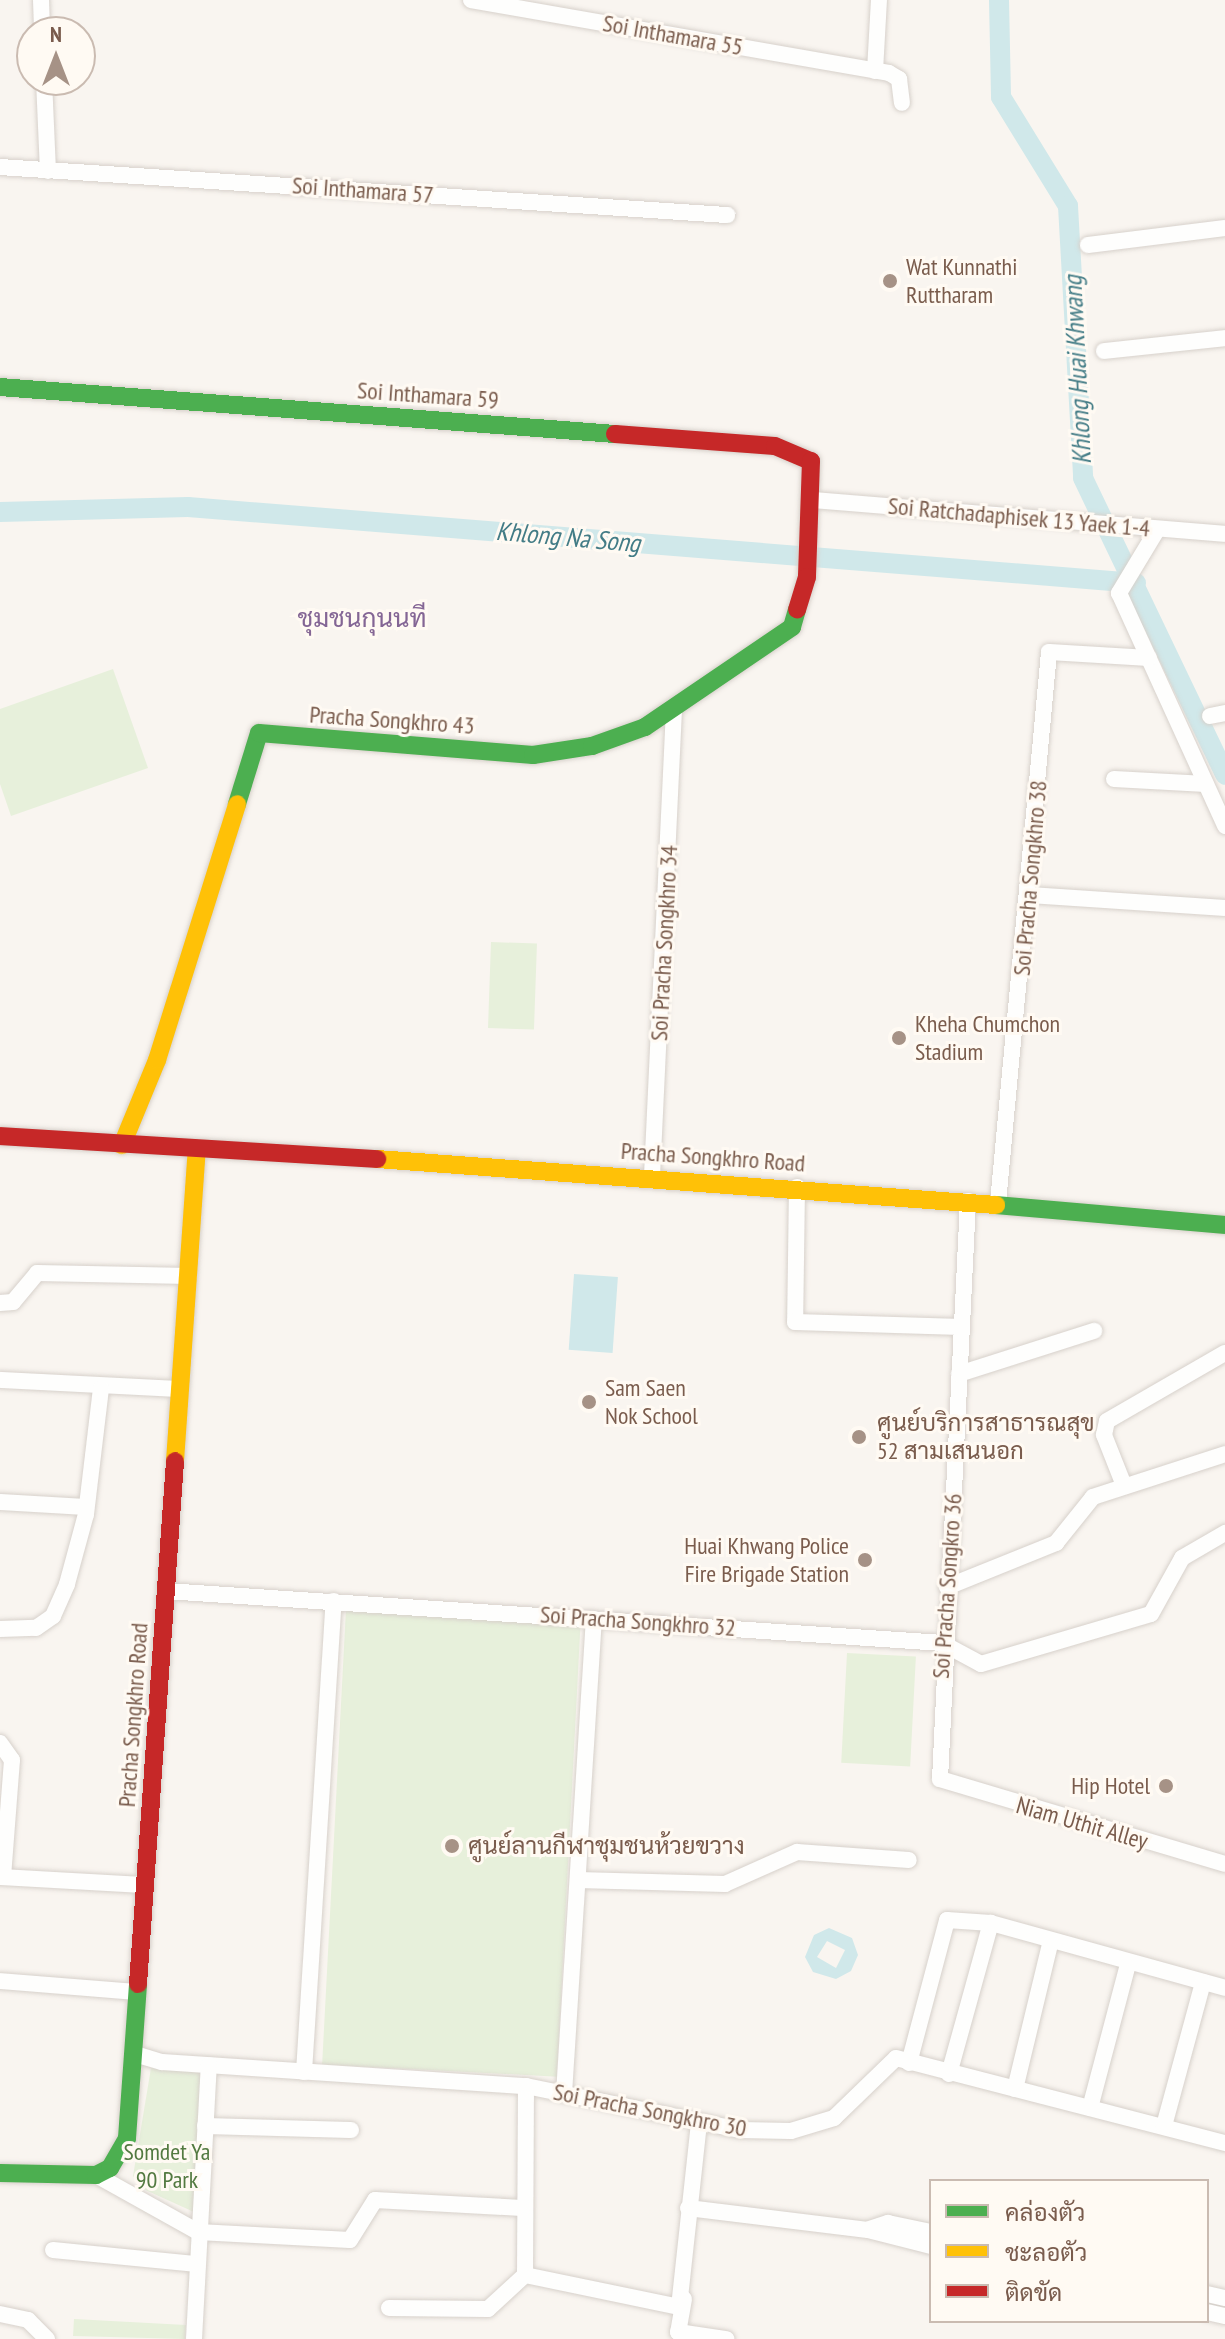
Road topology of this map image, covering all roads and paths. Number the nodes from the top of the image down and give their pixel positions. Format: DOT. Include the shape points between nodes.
graph roads {
  1 [pos="471,0"];
  2 [pos="879,0"];
  3 [pos="875,71"];
  4 [pos="45,96"];
  5 [pos="902,103"];
  6 [pos="0,167"];
  7 [pos="48,171"];
  8 [pos="727,215"];
  9 [pos="1225,228"];
  10 [pos="1088,245"];
  11 [pos="1225,338"];
  12 [pos="1104,351"];
  13 [pos="0,387"];
  14 [pos="812,500"];
  15 [pos="1157,530"];
  16 [pos="1225,534"];
  17 [pos="1149,658"];
  18 [pos="674,710"];
  19 [pos="1114,779"];
  20 [pos="1206,784"];
  21 [pos="1225,826"];
  22 [pos="1030,895"];
  23 [pos="1225,908"];
  24 [pos="0,1136"];
  25 [pos="122,1145"];
  26 [pos="197,1149"];
  27 [pos="652,1176"];
  28 [pos="797,1187"];
  29 [pos="968,1201"];
  30 [pos="998,1203"];
  31 [pos="1225,1225"];
  32 [pos="189,1276"];
  33 [pos="0,1303"];
  34 [pos="962,1327"];
  35 [pos="1094,1331"];
  36 [pos="1225,1353"];
  37 [pos="959,1374"];
  38 [pos="0,1380"];
  39 [pos="101,1389"];
  40 [pos="180,1389"];
  41 [pos="1225,1454"];
  42 [pos="1123,1483"];
  43 [pos="0,1502"];
  44 [pos="86,1507"];
  45 [pos="1225,1533"];
  46 [pos="947,1587"];
  47 [pos="166,1591"];
  48 [pos="334,1601"];
  49 [pos="594,1619"];
  50 [pos="0,1629"];
  51 [pos="942,1643"];
  52 [pos="0,1743"];
  53 [pos="940,1779"];
  54 [pos="909,1860"];
  55 [pos="1225,1864"];
  56 [pos="2,1877"];
  57 [pos="578,1880"];
  58 [pos="144,1885"];
  59 [pos="991,1923"];
  60 [pos="1050,1944"];
  61 [pos="1128,1964"];
  62 [pos="0,1981"];
  63 [pos="1203,1982"];
  64 [pos="1225,1988"];
  65 [pos="138,1992"];
  66 [pos="135,2054"];
  67 [pos="909,2063"];
  68 [pos="209,2065"];
  69 [pos="304,2072"];
  70 [pos="949,2074"];
  71 [pos="526,2086"];
  72 [pos="1015,2089"];
  73 [pos="564,2094"];
  74 [pos="1090,2108"];
  75 [pos="699,2122"];
  76 [pos="205,2126"];
  77 [pos="1164,2126"];
  78 [pos="351,2130"];
  79 [pos="1225,2143"];
  80 [pos="0,2173"];
  81 [pos="96,2175"];
  82 [pos="522,2208"];
  83 [pos="688,2208"];
  84 [pos="868,2230"];
  85 [pos="198,2232"];
  86 [pos="929,2232"];
  87 [pos="929,2245"];
  88 [pos="53,2250"];
  89 [pos="197,2264"];
  90 [pos="525,2275"];
  91 [pos="684,2297"];
  92 [pos="389,2308"];
  93 [pos="0,2314"];
  94 [pos="47,2339"];
  95 [pos="194,2339"];
  96 [pos="200,2339"];
  97 [pos="726,2339"];
  1 -- 3 [label="street, Soi Inthamara 55"];
  2 -- 3 [label="street"];
  3 -- 5 [label="street" via="899,79"];
  4 -- 7 [label="street"];
  6 -- 7 [label="street, Soi Inthamara 57"];
  7 -- 8 [label="street, Soi Inthamara 57"];
  9 -- 10 [label="street"];
  11 -- 12 [label="street"];
  13 -- 14 [label="main road, Soi Inthamara 59" via="775,446 811,461"];
  14 -- 15 [label="street, Soi Ratchadaphisek 13 Yaek 1-4"];
  14 -- 18 [label="main road, Pracha Songkhro 43" via="807,577 792,627"];
  15 -- 16 [label="street, Soi Ratchadaphisek 13 Yaek 1-4"];
  15 -- 17 [label="street" via="1119,593"];
  17 -- 20 [label="street"];
  17 -- 22 [label="street, Soi Pracha Songkhro 38" via="1049,652"];
  18 -- 25 [label="main road, Pracha Songkhro 43" via="592,746 533,755 259,733 157,1060"];
  18 -- 27 [label="street, Soi Pracha Songkhro 34"];
  19 -- 20 [label="street"];
  20 -- 21 [label="street"];
  22 -- 23 [label="street"];
  22 -- 30 [label="street, Soi Pracha Songkhro 38"];
  24 -- 25 [label="main road, Pracha Songkhro Road"];
  25 -- 26 [label="main road, Pracha Songkhro Road"];
  26 -- 27 [label="main road, Pracha Songkhro Road"];
  26 -- 32 [label="main road, Pracha Songkhro Road"];
  27 -- 28 [label="main road, Pracha Songkhro Road"];
  28 -- 29 [label="main road, Pracha Songkhro Road"];
  28 -- 34 [label="street" via="795,1322"];
  29 -- 30 [label="main road, Pracha Songkhro Road"];
  29 -- 34 [label="street, Soi Pracha Songkro 36"];
  30 -- 31 [label="main road, Pracha Songkhro Road"];
  32 -- 33 [label="street" via="37,1273 13,1302"];
  32 -- 40 [label="main road, Pracha Songkhro Road"];
  34 -- 37 [label="street, Soi Pracha Songkro 36"];
  35 -- 37 [label="street"];
  36 -- 42 [label="street" via="1107,1421 1104,1435"];
  37 -- 46 [label="street, Soi Pracha Songkro 36"];
  38 -- 39 [label="street"];
  39 -- 40 [label="street"];
  39 -- 44 [label="street"];
  40 -- 47 [label="main road, Pracha Songkhro Road"];
  41 -- 42 [label="street"];
  42 -- 46 [label="street" via="1093,1497 1056,1543"];
  43 -- 44 [label="street"];
  44 -- 50 [label="street" via="53,1616 36,1628"];
  45 -- 51 [label="street" via="1182,1558 1160,1604 1139,1619 981,1664"];
  46 -- 51 [label="street, Soi Pracha Songkro 36"];
  47 -- 48 [label="street, Soi Pracha Songkhro 32"];
  47 -- 58 [label="main road, Pracha Songkhro Road"];
  48 -- 49 [label="street, Soi Pracha Songkhro 32"];
  48 -- 69 [label="street"];
  49 -- 51 [label="street, Soi Pracha Songkhro 32"];
  49 -- 57 [label="street"];
  51 -- 53 [label="street, Soi Pracha Songkro 36"];
  52 -- 56 [label="street" via="12,1760"];
  53 -- 55 [label="street, Niam Uthit Alley"];
  54 -- 57 [label="street" via="797,1852 725,1884"];
  56 -- 58 [label="street"];
  57 -- 73 [label="street"];
  58 -- 65 [label="main road, Pracha Songkhro Road"];
  59 -- 60 [label="street"];
  59 -- 67 [label="street" via="955,1919 942,1926"];
  59 -- 70 [label="street"];
  60 -- 61 [label="street"];
  60 -- 72 [label="street"];
  61 -- 63 [label="street"];
  61 -- 74 [label="street"];
  62 -- 65 [label="street"];
  63 -- 64 [label="street"];
  63 -- 77 [label="street"];
  65 -- 66 [label="main road, Pracha Songkhro Road"];
  66 -- 68 [label="street, Soi Pracha Songkhro 30"];
  66 -- 81 [label="main road, Pracha Songkhro Road" via="127,2138 110,2168"];
  67 -- 70 [label="street"];
  67 -- 75 [label="street, Soi Pracha Songkhro 30" via="896,2058 834,2118 815,2125 740,2130"];
  68 -- 69 [label="street, Soi Pracha Songkhro 30"];
  68 -- 76 [label="street"];
  69 -- 71 [label="street, Soi Pracha Songkhro 30"];
  70 -- 72 [label="street"];
  71 -- 73 [label="street, Soi Pracha Songkhro 30"];
  71 -- 82 [label="street"];
  72 -- 74 [label="street"];
  73 -- 75 [label="street, Soi Pracha Songkhro 30"];
  74 -- 77 [label="street"];
  75 -- 83 [label="street"];
  76 -- 78 [label="street"];
  76 -- 85 [label="street"];
  77 -- 79 [label="street"];
  80 -- 81 [label="main road"];
  81 -- 85 [label="street"];
  82 -- 85 [label="street" via="375,2200 350,2240"];
  82 -- 90 [label="street"];
  83 -- 84 [label="street"];
  83 -- 91 [label="street"];
  84 -- 86 [label="street" via="888,2223"];
  84 -- 87 [label="street"];
  85 -- 89 [label="street"];
  88 -- 89 [label="street"];
  89 -- 95 [label="street"];
  90 -- 91 [label="street" via="670,2308"];
  90 -- 92 [label="street" via="488,2309"];
  91 -- 97 [label="street" via="678,2332"];
  93 -- 94 [label="street" via="28,2320"];
  95 -- 96 [label="street"];
}
